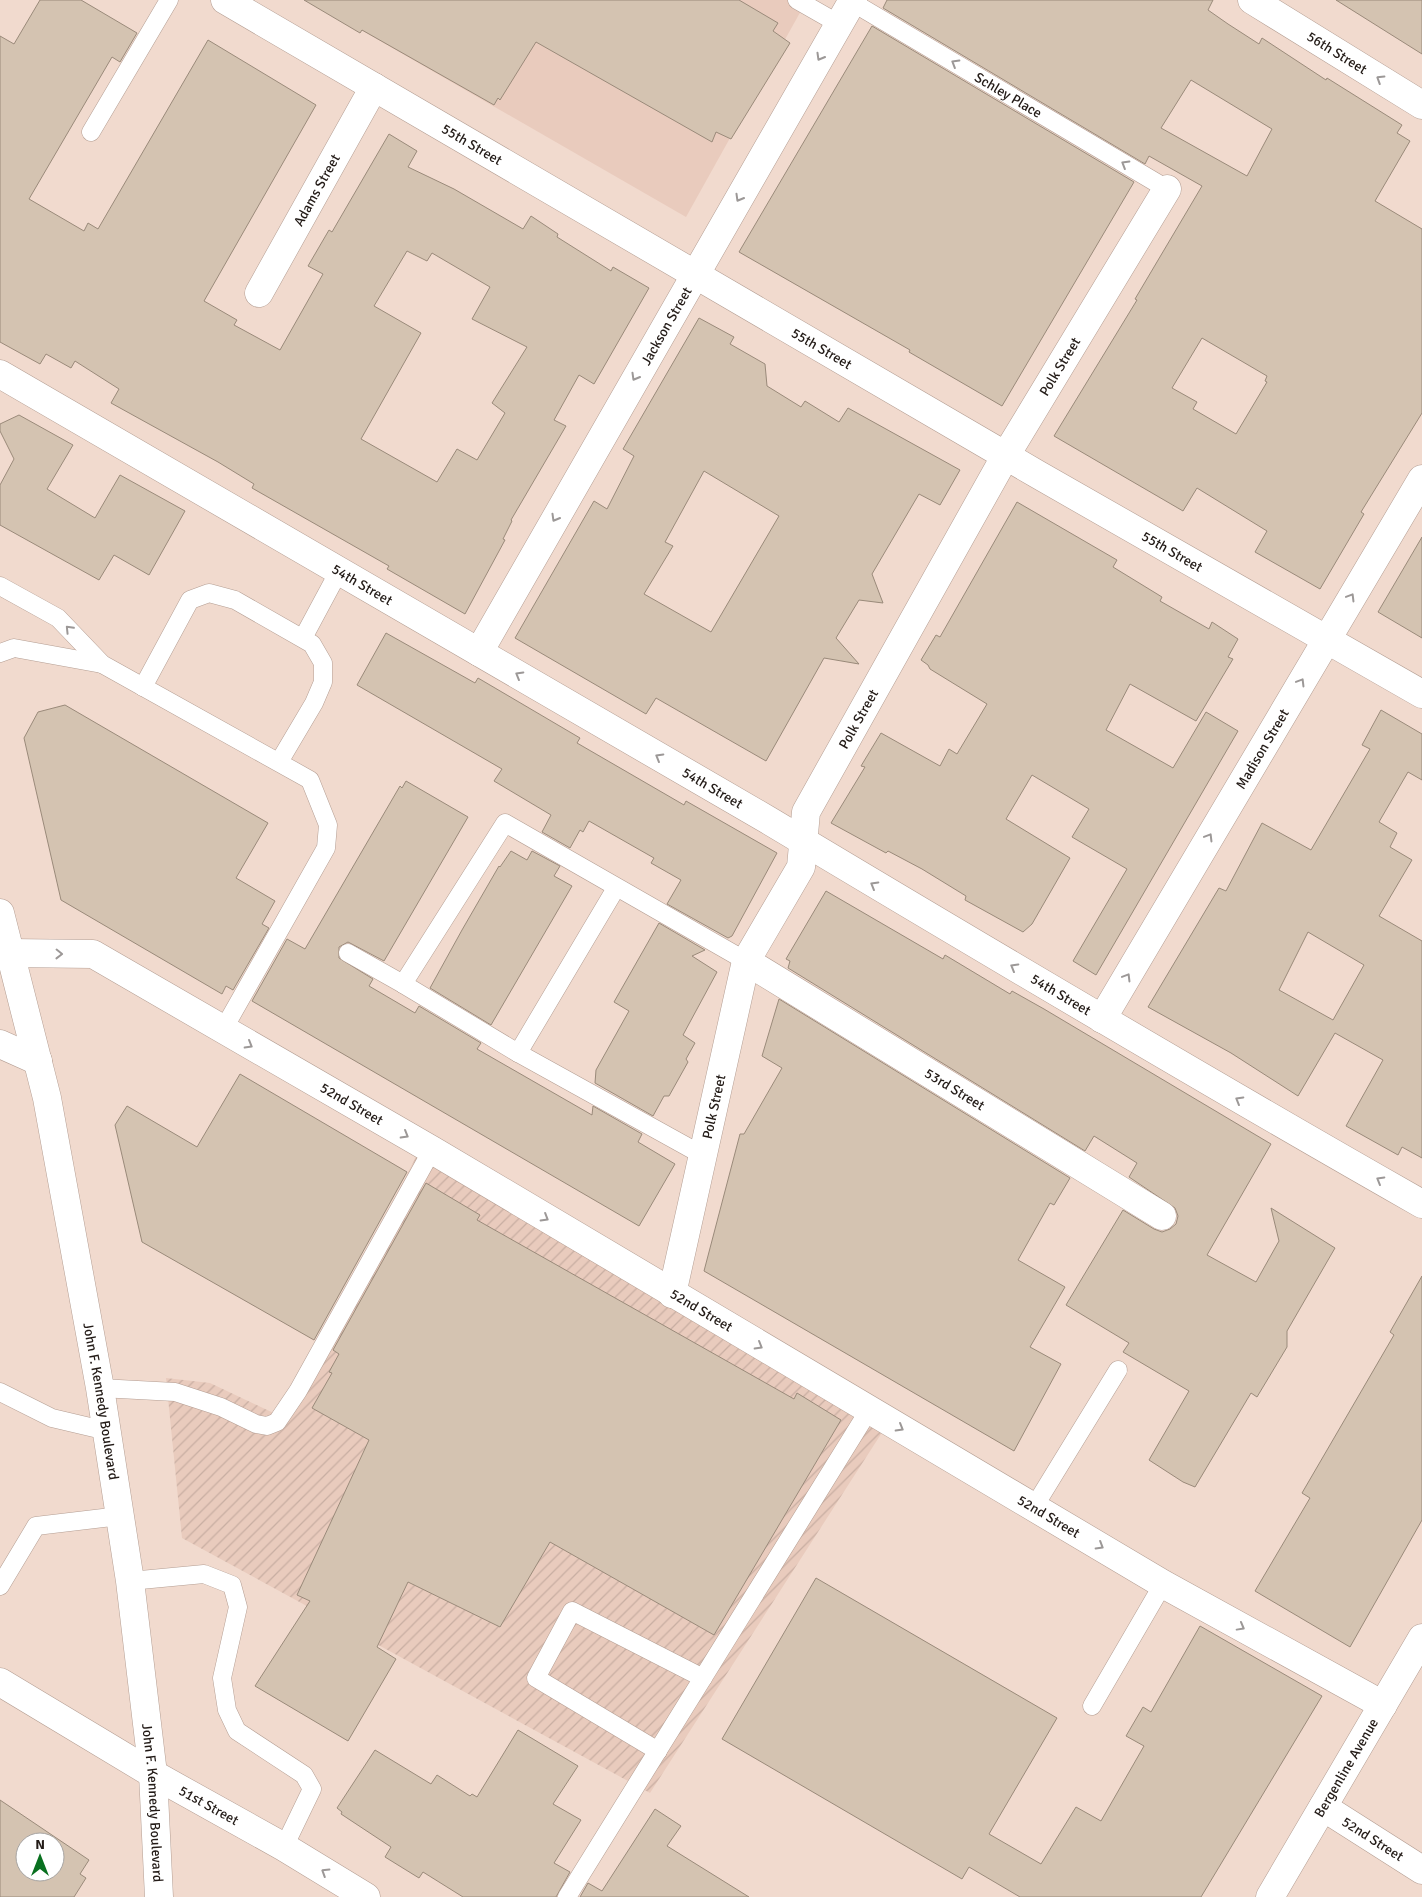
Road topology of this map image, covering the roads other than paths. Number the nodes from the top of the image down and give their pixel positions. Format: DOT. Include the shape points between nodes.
graph roads {
  1 [pos="169,0"];
  2 [pos="225,0"];
  3 [pos="797,0"];
  4 [pos="1252,0"];
  5 [pos="848,9"];
  6 [pos="374,87"];
  7 [pos="1422,105"];
  8 [pos="91,132"];
  9 [pos="1167,189"];
  10 [pos="695,274"];
  11 [pos="259,293"];
  12 [pos="0,374"];
  13 [pos="1006,455"];
  14 [pos="1422,479"];
  15 [pos="340,571"];
  16 [pos="0,586"];
  17 [pos="303,638"];
  18 [pos="1326,639"];
  19 [pos="478,652"];
  20 [pos="0,653"];
  21 [pos="102,664"];
  22 [pos="143,687"];
  23 [pos="1422,694"];
  24 [pos="279,762"];
  25 [pos="803,841"];
  26 [pos="616,888"];
  27 [pos="0,913"];
  28 [pos="10,953"];
  29 [pos="348,953"];
  30 [pos="746,961"];
  31 [pos="403,984"];
  32 [pos="1102,1018"];
  33 [pos="223,1030"];
  34 [pos="0,1044"];
  35 [pos="518,1053"];
  36 [pos="38,1061"];
  37 [pos="432,1150"];
  38 [pos="704,1156"];
  39 [pos="1422,1204"];
  40 [pos="1162,1216"];
  41 [pos="672,1294"];
  42 [pos="1118,1370"];
  43 [pos="100,1388"];
  44 [pos="0,1392"];
  45 [pos="869,1410"];
  46 [pos="107,1431"];
  47 [pos="1034,1507"];
  48 [pos="120,1516"];
  49 [pos="130,1581"];
  50 [pos="1163,1584"];
  51 [pos="0,1586"];
  52 [pos="1422,1638"];
  53 [pos="703,1678"];
  54 [pos="0,1682"];
  55 [pos="1384,1705"];
  56 [pos="1092,1706"];
  57 [pos="658,1752"];
  58 [pos="154,1774"];
  59 [pos="1323,1807"];
  60 [pos="284,1847"];
  61 [pos="1422,1870"];
  62 [pos="159,1897"];
  63 [pos="366,1897"];
  64 [pos="568,1897"];
  65 [pos="1270,1897"];
  1 -- 8 [label="lane"];
  2 -- 6 [label="street, 55th Street"];
  3 -- 5 [label="lane, Schley Place"];
  7 -- 4 [label="street, 56th Street, one-way"];
  9 -- 5 [label="lane, Schley Place, one-way"];
  5 -- 10 [label="street, Jackson Street, one-way"];
  6 -- 10 [label="street, 55th Street"];
  6 -- 11 [label="street, Adams Street"];
  9 -- 13 [label="street, Polk Street"];
  10 -- 13 [label="street, 55th Street"];
  10 -- 19 [label="street, Jackson Street, one-way"];
  12 -- 15 [label="street, 54th Street"];
  13 -- 18 [label="street, 55th Street"];
  13 -- 25 [label="street, Polk Street" via="806,812"];
  18 -- 14 [label="street, Madison Street, one-way"];
  15 -- 17 [label="lane"];
  15 -- 19 [label="street, 54th Street"];
  21 -- 16 [label="lane, one-way" via="58,618"];
  17 -- 22 [label="lane" via="235,600 209,593 190,600"];
  17 -- 24 [label="lane" via="312,644 322,663 323,682"];
  18 -- 23 [label="street, 55th Street"];
  32 -- 18 [label="street, Madison Street, one-way"];
  25 -- 19 [label="street, 54th Street, one-way"];
  20 -- 21 [label="lane" via="14,648"];
  21 -- 22 [label="lane"];
  22 -- 24 [label="lane"];
  24 -- 33 [label="lane" via="310,780 328,825 326,848"];
  25 -- 30 [label="street, Polk Street" via="801,867"];
  32 -- 25 [label="street, 54th Street, one-way"];
  26 -- 30 [label="lane"];
  26 -- 31 [label="lane" via="505,823"];
  26 -- 35 [label="lane"];
  27 -- 28 [label="street, John F. Kennedy Boulevard"];
  28 -- 33 [label="street, 52nd Street, one-way" via="93,954"];
  28 -- 36 [label="street, John F. Kennedy Boulevard"];
  29 -- 31 [label="lane"];
  30 -- 38 [label="street, Polk Street"];
  30 -- 40 [label="street, 53rd Street"];
  31 -- 35 [label="lane"];
  39 -- 32 [label="street, 54th Street, one-way"];
  33 -- 37 [label="street, 52nd Street, one-way"];
  34 -- 36 [label="street"];
  35 -- 38 [label="lane"];
  36 -- 43 [label="street, John F. Kennedy Boulevard"];
  37 -- 41 [label="street, 52nd Street, one-way"];
  37 -- 43 [label="lane" via="303,1383 277,1422 267,1426 256,1424 221,1407 176,1392"];
  38 -- 41 [label="street, Polk Street"];
  41 -- 45 [label="street, 52nd Street, one-way"];
  42 -- 47 [label="lane"];
  43 -- 46 [label="street, John F. Kennedy Boulevard"];
  44 -- 46 [label="lane" via="52,1418"];
  45 -- 47 [label="street, 52nd Street, one-way"];
  45 -- 53 [label="lane"];
  46 -- 48 [label="street, John F. Kennedy Boulevard"];
  47 -- 50 [label="street, 52nd Street, one-way"];
  48 -- 49 [label="street, John F. Kennedy Boulevard"];
  48 -- 51 [label="lane" via="36,1526"];
  49 -- 58 [label="street, John F. Kennedy Boulevard"];
  49 -- 60 [label="lane" via="204,1574 232,1585 238,1607 222,1678 227,1710 237,1731 304,1775 312,1789"];
  50 -- 55 [label="street, 52nd Street, one-way"];
  50 -- 56 [label="lane"];
  52 -- 55 [label="street, Bergenline Avenue"];
  53 -- 57 [label="lane"];
  53 -- 57 [label="lane" via="572,1611 536,1678"];
  54 -- 58 [label="street, 51st Street"];
  55 -- 59 [label="street, Bergenline Avenue"];
  57 -- 64 [label="lane"];
  58 -- 60 [label="street, 51st Street"];
  58 -- 62 [label="street, John F. Kennedy Boulevard"];
  59 -- 61 [label="street, 52nd Street"];
  59 -- 65 [label="street, Bergenline Avenue"];
  63 -- 60 [label="street, 51st Street, one-way"];
}
